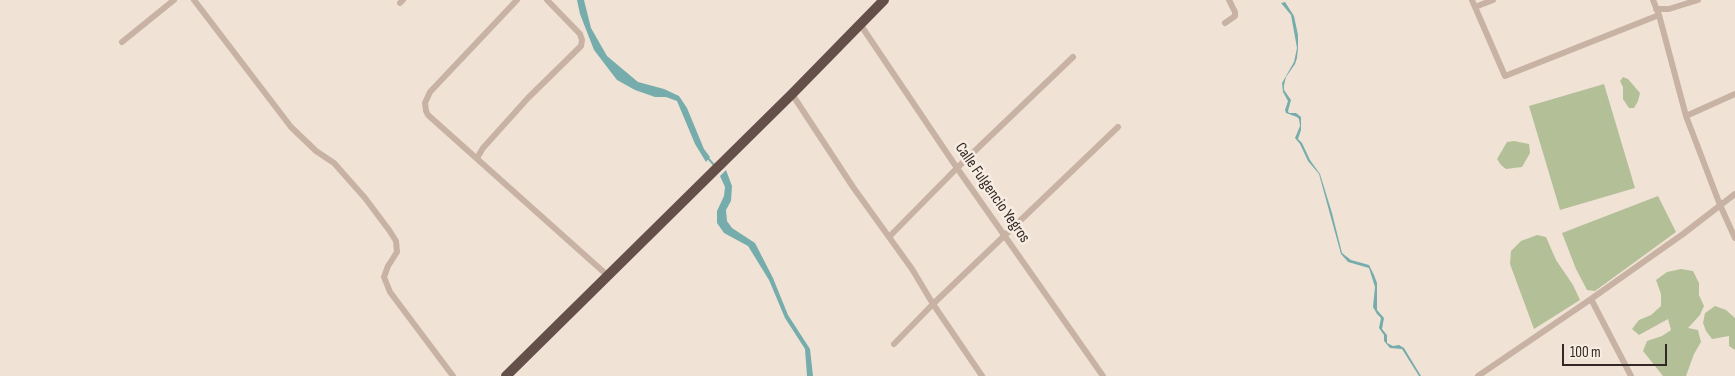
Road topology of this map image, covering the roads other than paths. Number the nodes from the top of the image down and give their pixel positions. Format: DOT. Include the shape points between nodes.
graph roads {
  1 [pos="174,0"];
  2 [pos="194,0"];
  3 [pos="517,0"];
  4 [pos="547,0"];
  5 [pos="884,0"];
  6 [pos="1229,0"];
  7 [pos="1472,0"];
  8 [pos="1493,0"];
  9 [pos="1653,0"];
  10 [pos="1698,0"];
  11 [pos="1475,7"];
  12 [pos="1657,12"];
  13 [pos="1225,23"];
  14 [pos="860,24"];
  15 [pos="122,42"];
  16 [pos="1074,56"];
  17 [pos="792,94"];
  18 [pos="1735,94"];
  19 [pos="1686,116"];
  20 [pos="1118,127"];
  21 [pos="477,158"];
  22 [pos="957,168"];
  23 [pos="1735,194"];
  24 [pos="1720,205"];
  25 [pos="1006,236"];
  26 [pos="889,237"];
  27 [pos="1735,238"];
  28 [pos="607,275"];
  29 [pos="1591,299"];
  30 [pos="933,304"];
  31 [pos="894,344"];
  32 [pos="453,376"];
  33 [pos="506,376"];
  34 [pos="982,376"];
  35 [pos="1103,376"];
  36 [pos="1478,376"];
  37 [pos="1631,376"];
  1 -- 15 [label="street"];
  2 -- 32 [label="street" via="291,127 334,164 389,230 396,241 396,252 384,277 390,292"];
  3 -- 21 [label="street" via="426,99 428,115"];
  4 -- 21 [label="street" via="580,34 581,46 528,98"];
  5 -- 14 [label="highway"];
  6 -- 13 [label="street" via="1235,12"];
  7 -- 11 [label="street"];
  8 -- 11 [label="street"];
  9 -- 12 [label="street"];
  10 -- 12 [label="street"];
  11 -- 12 [label="street" via="1505,76"];
  12 -- 19 [label="street"];
  14 -- 17 [label="highway"];
  14 -- 22 [label="street, Calle Fulgencio Yegros"];
  16 -- 22 [label="street"];
  17 -- 26 [label="street"];
  17 -- 28 [label="highway"];
  18 -- 19 [label="street"];
  19 -- 24 [label="street"];
  20 -- 25 [label="street"];
  21 -- 28 [label="street"];
  22 -- 25 [label="street, Calle Fulgencio Yegros"];
  22 -- 26 [label="street"];
  23 -- 24 [label="street"];
  24 -- 27 [label="street"];
  24 -- 29 [label="street"];
  25 -- 30 [label="street"];
  25 -- 35 [label="street, Calle Fulgencio Yegros"];
  26 -- 30 [label="street"];
  28 -- 33 [label="highway"];
  29 -- 36 [label="street"];
  29 -- 37 [label="street"];
  30 -- 31 [label="street"];
  30 -- 34 [label="street"];
}
